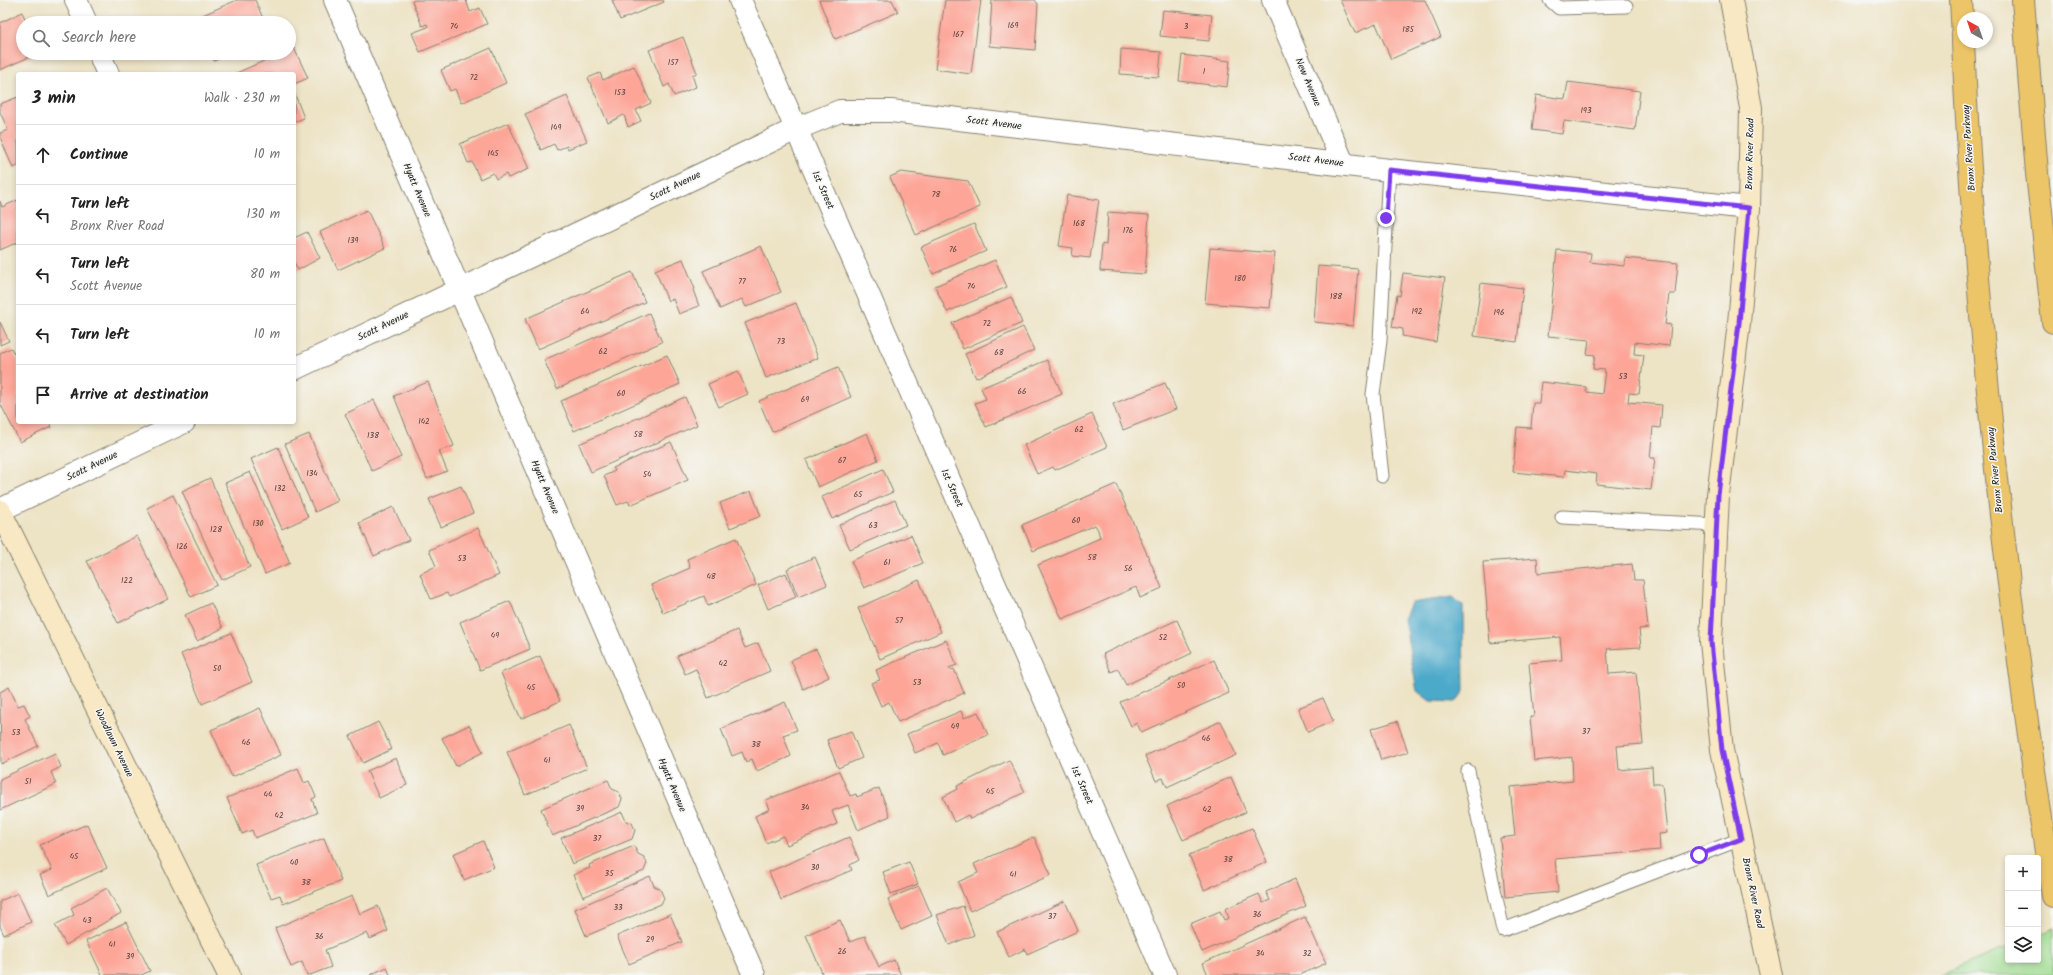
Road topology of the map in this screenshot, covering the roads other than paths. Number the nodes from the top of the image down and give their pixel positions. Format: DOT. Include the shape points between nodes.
graph roads {
  1 [pos="76,0"];
  2 [pos="335,0"];
  3 [pos="740,0"];
  4 [pos="1273,0"];
  5 [pos="1550,0"];
  6 [pos="1731,0"];
  7 [pos="1961,0"];
  8 [pos="2023,0"];
  9 [pos="1626,6"];
  10 [pos="1962,12"];
  11 [pos="83,16"];
  12 [pos="1963,48"];
  13 [pos="102,60"];
  14 [pos="107,72"];
  15 [pos="796,129"];
  16 [pos="1343,163"];
  17 [pos="1389,170"];
  18 [pos="1749,208"];
  19 [pos="460,289"];
  20 [pos="2053,322"];
  21 [pos="296,368"];
  22 [pos="180,424"];
  23 [pos="1382,476"];
  24 [pos="0,511"];
  25 [pos="1562,517"];
  26 [pos="1716,525"];
  27 [pos="1468,771"];
  28 [pos="1741,839"];
  29 [pos="2053,896"];
  30 [pos="229,975"];
  31 [pos="754,975"];
  32 [pos="1164,975"];
  33 [pos="1771,975"];
  1 -- 11 [label="street"];
  2 -- 19 [label="street, Hyatt Avenue"];
  3 -- 15 [label="street, 1st Street"];
  4 -- 16 [label="street, New Avenue"];
  5 -- 9 [label="lane" via="1559,8"];
  6 -- 18 [label="street, Bronx River Road" via="1751,108"];
  7 -- 10 [label="highway"];
  8 -- 20 [label="highway" via="2037,173"];
  12 -- 29 [label="highway, Bronx River Parkway" via="1976,259 2001,529"];
  13 -- 14 [label="street"];
  15 -- 16 [label="street, Scott Avenue" via="840,111 891,111"];
  15 -- 19 [label="street, Scott Avenue"];
  15 -- 32 [label="street, 1st Street"];
  16 -- 17 [label="street, Scott Avenue"];
  17 -- 18 [label="street, Scott Avenue"];
  17 -- 23 [label="lane" via="1380,341 1373,394"];
  18 -- 26 [label="street, Bronx River Road"];
  19 -- 21 [label="street, Scott Avenue"];
  19 -- 31 [label="street, Hyatt Avenue"];
  22 -- 24 [label="street, Scott Avenue"];
  24 -- 30 [label="street, Woodlawn Avenue"];
  25 -- 26 [label="lane"];
  26 -- 28 [label="street, Bronx River Road" via="1711,642 1722,750"];
  27 -- 28 [label="lane" via="1502,930"];
  28 -- 33 [label="street, Bronx River Road"];
}
